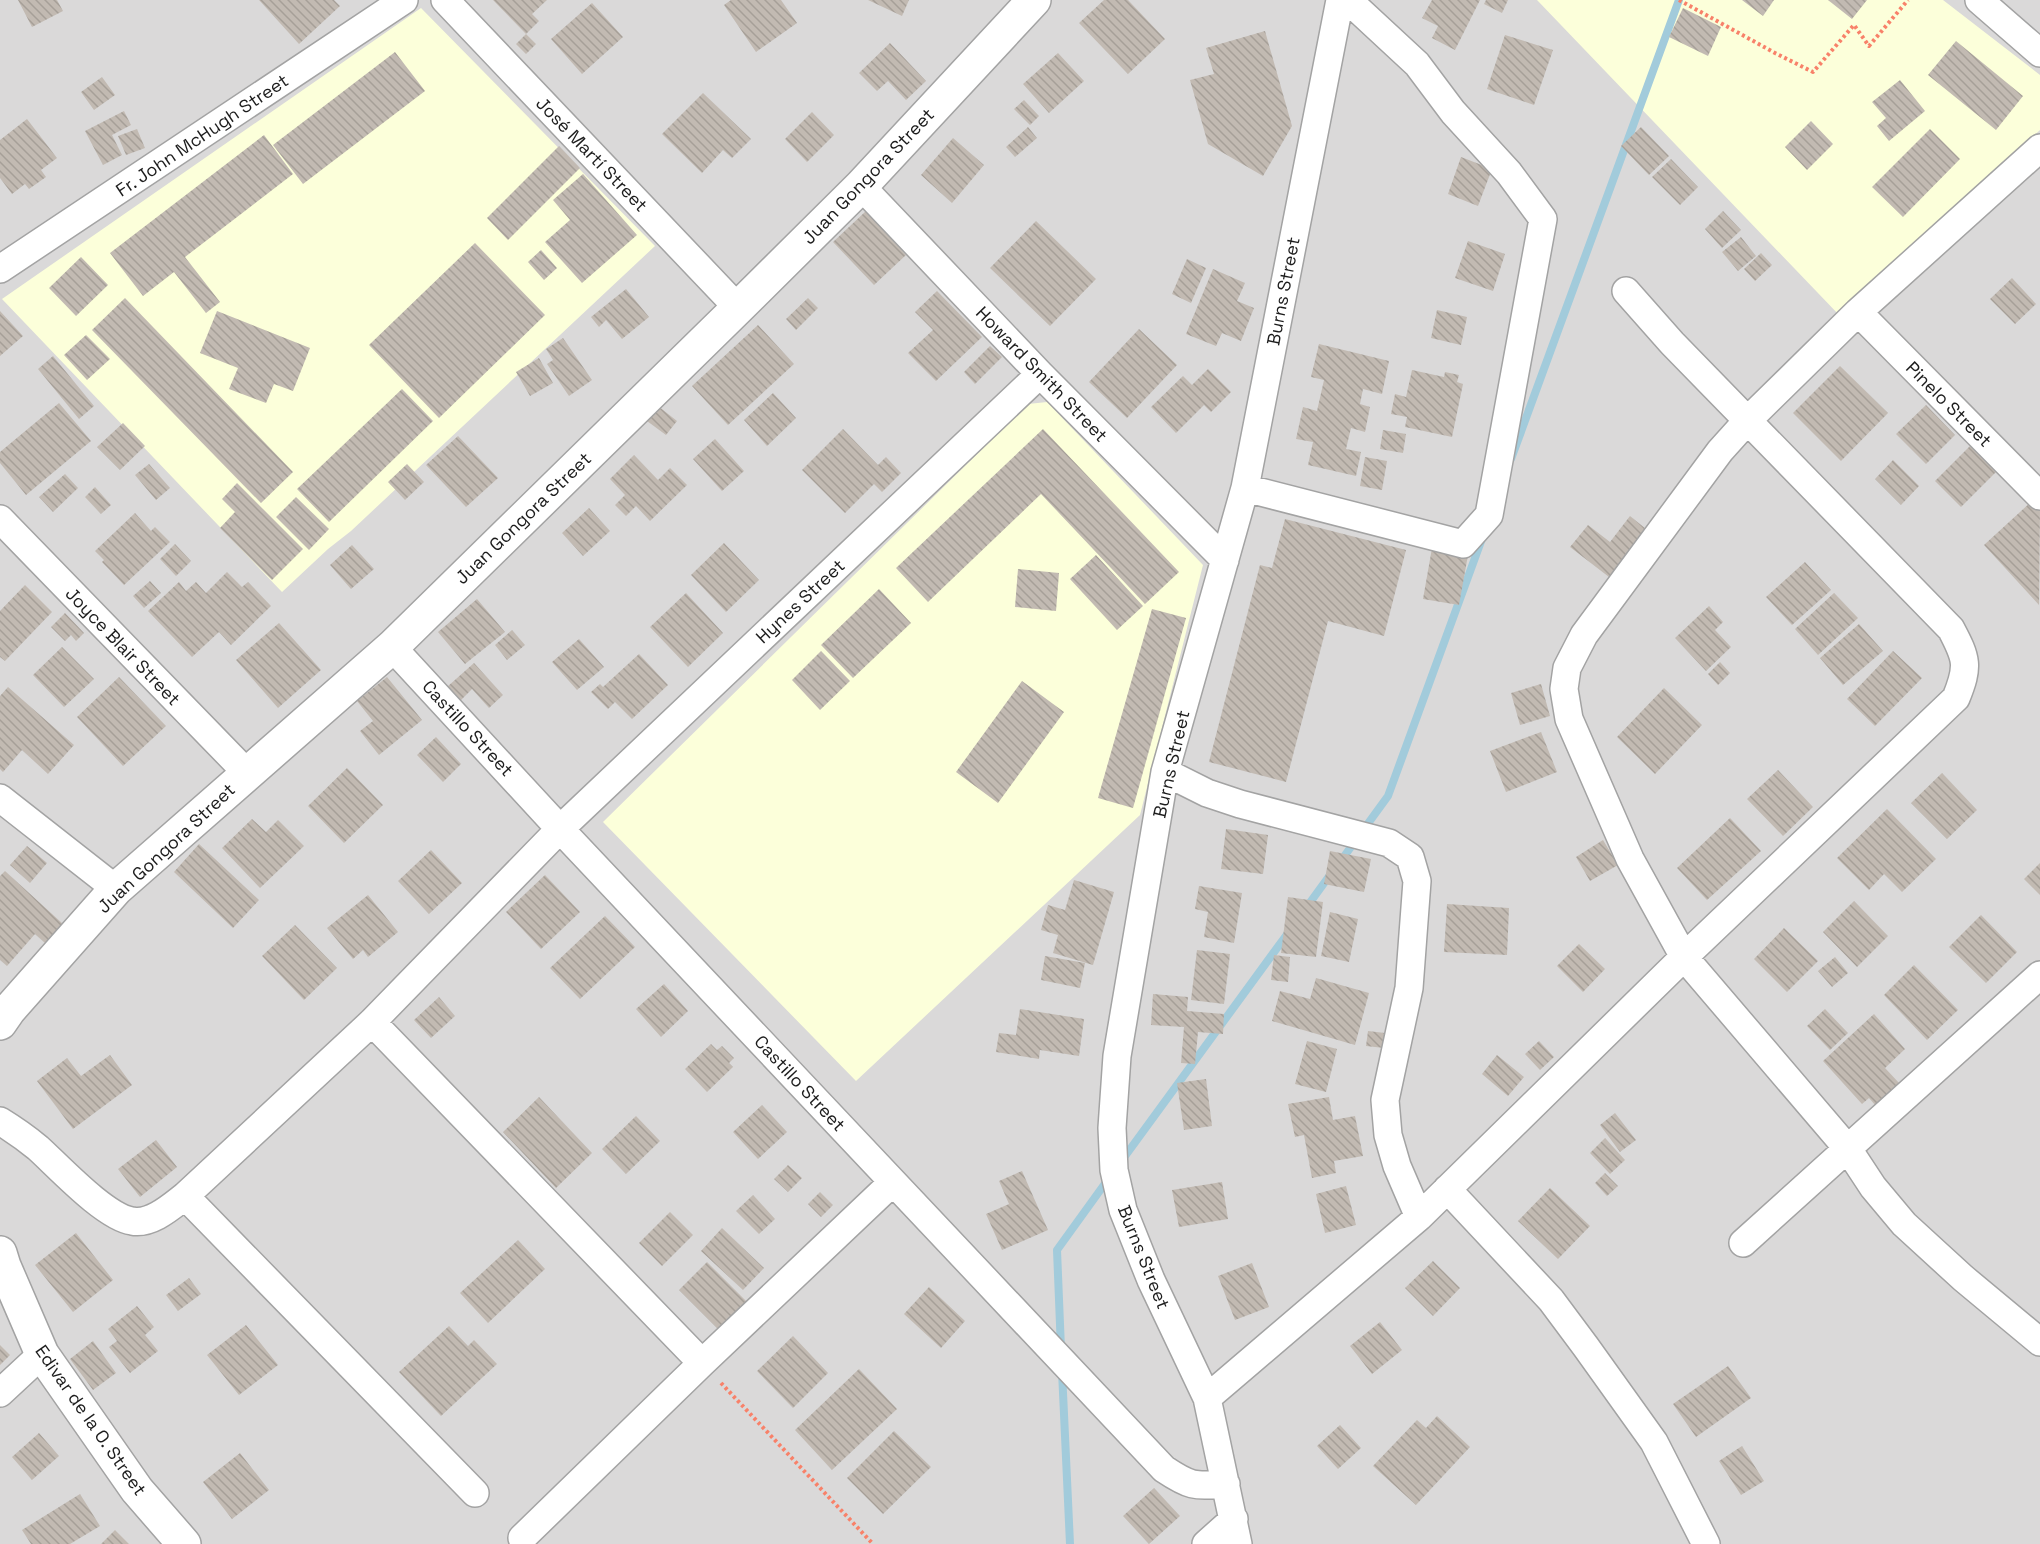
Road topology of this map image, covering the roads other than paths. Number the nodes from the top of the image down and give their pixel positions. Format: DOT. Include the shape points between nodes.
graph roads {
  1 [pos="404,0"];
  2 [pos="445,0"];
  3 [pos="1034,0"];
  4 [pos="1340,0"];
  5 [pos="1348,0"];
  6 [pos="1979,0"];
  7 [pos="2040,53"];
  8 [pos="2040,148"];
  9 [pos="861,186"];
  10 [pos="0,269"];
  11 [pos="1626,291"];
  12 [pos="738,308"];
  13 [pos="1858,312"];
  14 [pos="1040,374"];
  15 [pos="1747,421"];
  16 [pos="1245,488"];
  17 [pos="2040,496"];
  18 [pos="0,519"];
  19 [pos="1225,560"];
  20 [pos="392,647"];
  21 [pos="1165,772"];
  22 [pos="247,773"];
  23 [pos="0,798"];
  24 [pos="560,829"];
  25 [pos="116,889"];
  26 [pos="1684,957"];
  27 [pos="2040,975"];
  28 [pos="372,1022"];
  29 [pos="0,1023"];
  30 [pos="0,1121"];
  31 [pos="1848,1149"];
  32 [pos="893,1182"];
  33 [pos="1447,1190"];
  34 [pos="185,1196"];
  35 [pos="1419,1217"];
  36 [pos="1743,1243"];
  37 [pos="0,1253"];
  38 [pos="2040,1342"];
  39 [pos="42,1354"];
  40 [pos="702,1363"];
  41 [pos="0,1393"];
  42 [pos="1207,1398"];
  43 [pos="1226,1484"];
  44 [pos="475,1493"];
  45 [pos="1236,1532"];
  46 [pos="522,1539"];
  47 [pos="184,1544"];
  48 [pos="1206,1544"];
  49 [pos="1706,1544"];
  1 -- 10 [label="street, Fr. John McHugh Street"];
  2 -- 12 [label="street, José Martí Street"];
  3 -- 9 [label="street, Juan Gongora Street"];
  4 -- 16 [label="street, Burns Street"];
  5 -- 16 [label="street" via="1417,64 1543,219 1489,515 1463,544"];
  6 -- 7 [label="street"];
  8 -- 13 [label="street"];
  9 -- 12 [label="street, Juan Gongora Street"];
  9 -- 14 [label="street, Howard Smith Street"];
  11 -- 15 [label="street"];
  12 -- 20 [label="street, Juan Gongora Street"];
  13 -- 15 [label="street"];
  13 -- 17 [label="street, Pinelo Street"];
  14 -- 19 [label="street, Howard Smith Street"];
  14 -- 24 [label="street, Hynes Street"];
  15 -- 26 [label="street" via="1720,451 1584,635 1566,668 1564,689 1569,719 1630,859"];
  15 -- 26 [label="street" via="1951,629 1964,653 1965,676 1956,698"];
  16 -- 19 [label="street, Burns Street"];
  18 -- 22 [label="street, Joyce Blair Street"];
  19 -- 21 [label="street, Burns Street"];
  20 -- 22 [label="street, Juan Gongora Street"];
  20 -- 24 [label="street, Castillo Street"];
  21 -- 35 [label="street" via="1240,804 1389,843 1410,858 1417,881 1408,988 1385,1100 1388,1135 1397,1166"];
  21 -- 42 [label="street, Burns Street" via="1117,1056 1112,1119 1114,1160 1127,1220"];
  22 -- 25 [label="street, Juan Gongora Street"];
  23 -- 25 [label="street"];
  24 -- 28 [label="street, Hynes Street"];
  24 -- 32 [label="street, Castillo Street"];
  25 -- 29 [label="street, Juan Gongora Street"];
  26 -- 31 [label="street"];
  26 -- 33 [label="street"];
  27 -- 31 [label="street"];
  28 -- 34 [label="street, Hynes Street"];
  28 -- 40 [label="street"];
  30 -- 34 [label="street, Hynes Street" via="98,1201 134,1222 160,1215"];
  31 -- 36 [label="street"];
  31 -- 38 [label="street" via="1904,1224"];
  32 -- 40 [label="street"];
  32 -- 43 [label="street, Castillo Street" via="1164,1468 1195,1486"];
  33 -- 35 [label="street"];
  33 -- 49 [label="street" via="1551,1300 1593,1357 1654,1442"];
  34 -- 44 [label="street"];
  35 -- 42 [label="street"];
  37 -- 39 [label="street, Edivar de la O. Street"];
  39 -- 41 [label="street"];
  39 -- 47 [label="street, Edivar de la O. Street" via="138,1490"];
  40 -- 46 [label="street"];
  42 -- 43 [label="street, Burns Street"];
  43 -- 45 [label="street, Burns Street"];
  45 -- 48 [label="street"];
}
